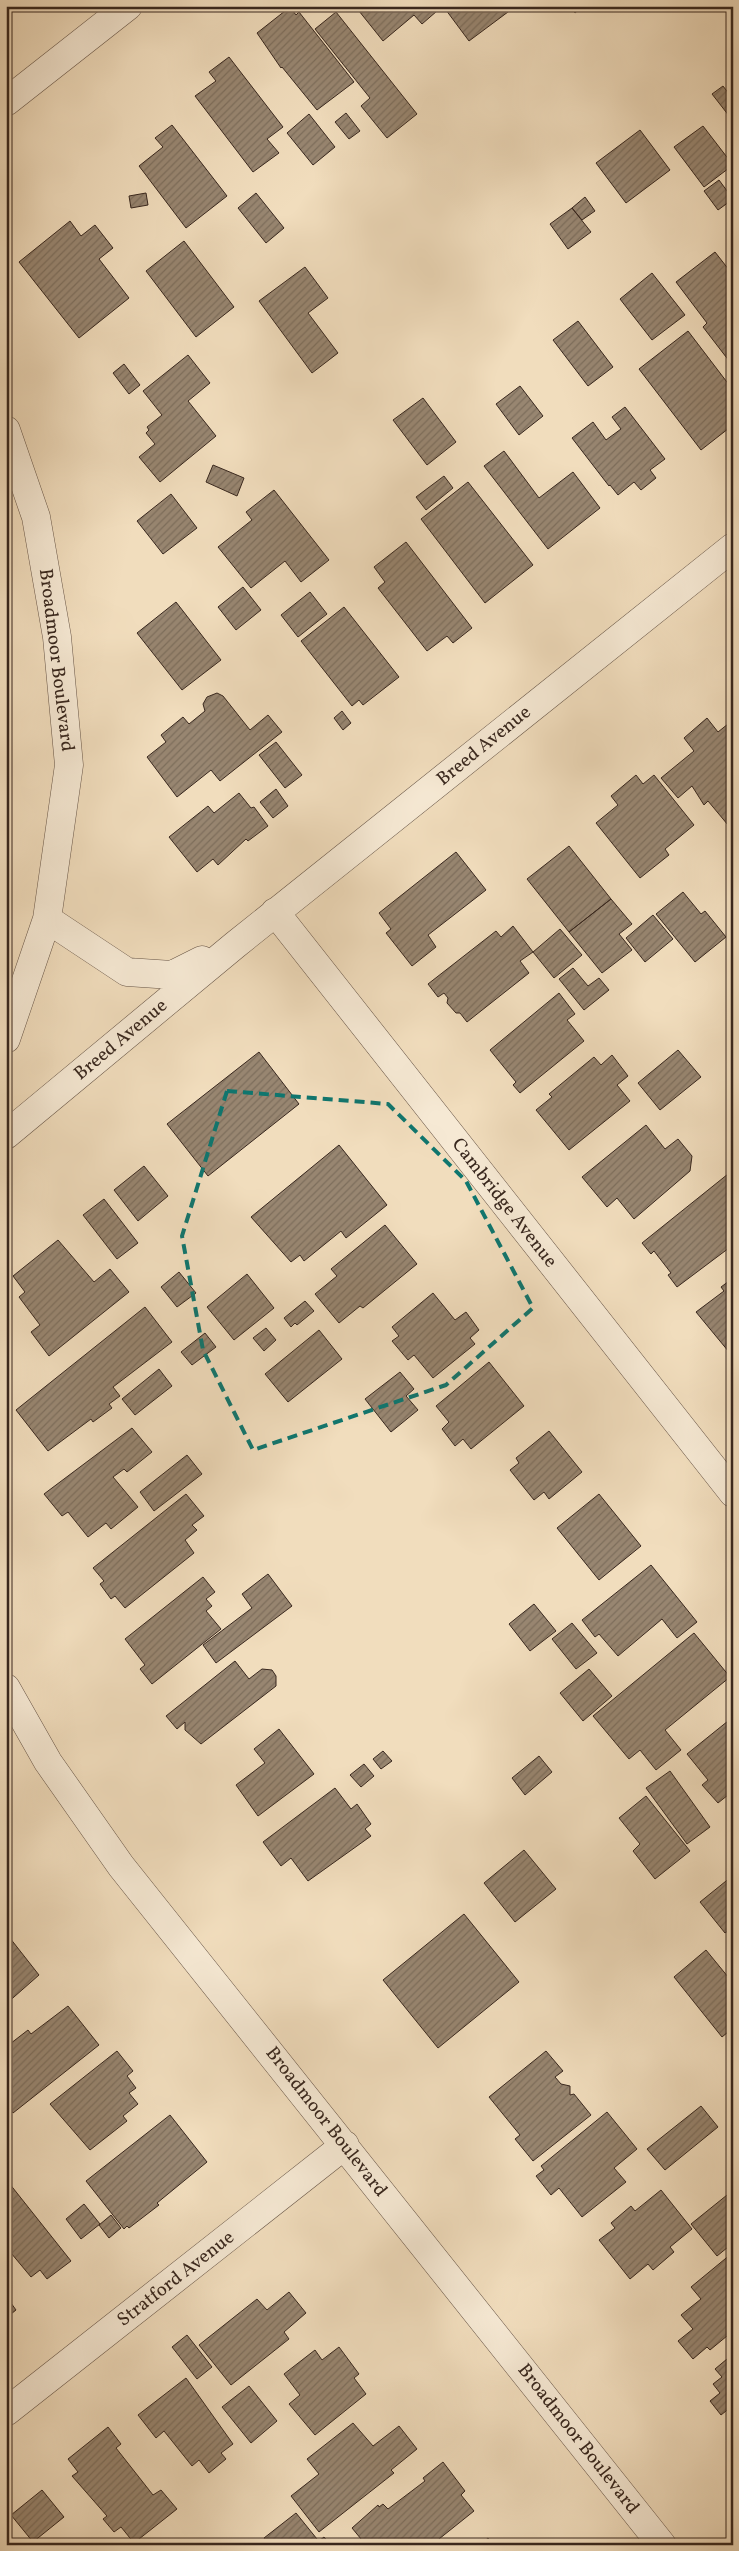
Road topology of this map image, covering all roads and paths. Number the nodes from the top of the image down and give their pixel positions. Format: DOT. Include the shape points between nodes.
graph roads {
  1 [pos="128,6"];
  2 [pos="6,102"];
  3 [pos="6,430"];
  4 [pos="733,547"];
  5 [pos="275,912"];
  6 [pos="47,919"];
  7 [pos="235,944"];
  8 [pos="6,1039"];
  9 [pos="6,1135"];
  10 [pos="733,1493"];
  11 [pos="6,1688"];
  12 [pos="345,2145"];
  13 [pos="6,2412"];
  14 [pos="662,2545"];
  1 -- 2 [label="street"];
  3 -- 6 [label="street, Broadmoor Boulevard" via="36,517 58,637 69,765"];
  4 -- 5 [label="street, Breed Avenue"];
  5 -- 7 [label="street, Breed Avenue"];
  5 -- 10 [label="street, Cambridge Avenue"];
  6 -- 7 [label="street, Breed Avenue" via="126,972 172,975"];
  6 -- 8 [label="street, Broadmoor Boulevard"];
  7 -- 9 [label="street, Breed Avenue"];
  11 -- 12 [label="street, Broadmoor Boulevard" via="48,1762 121,1866"];
  12 -- 13 [label="street, Stratford Avenue"];
  12 -- 14 [label="street, Broadmoor Boulevard"];
}
